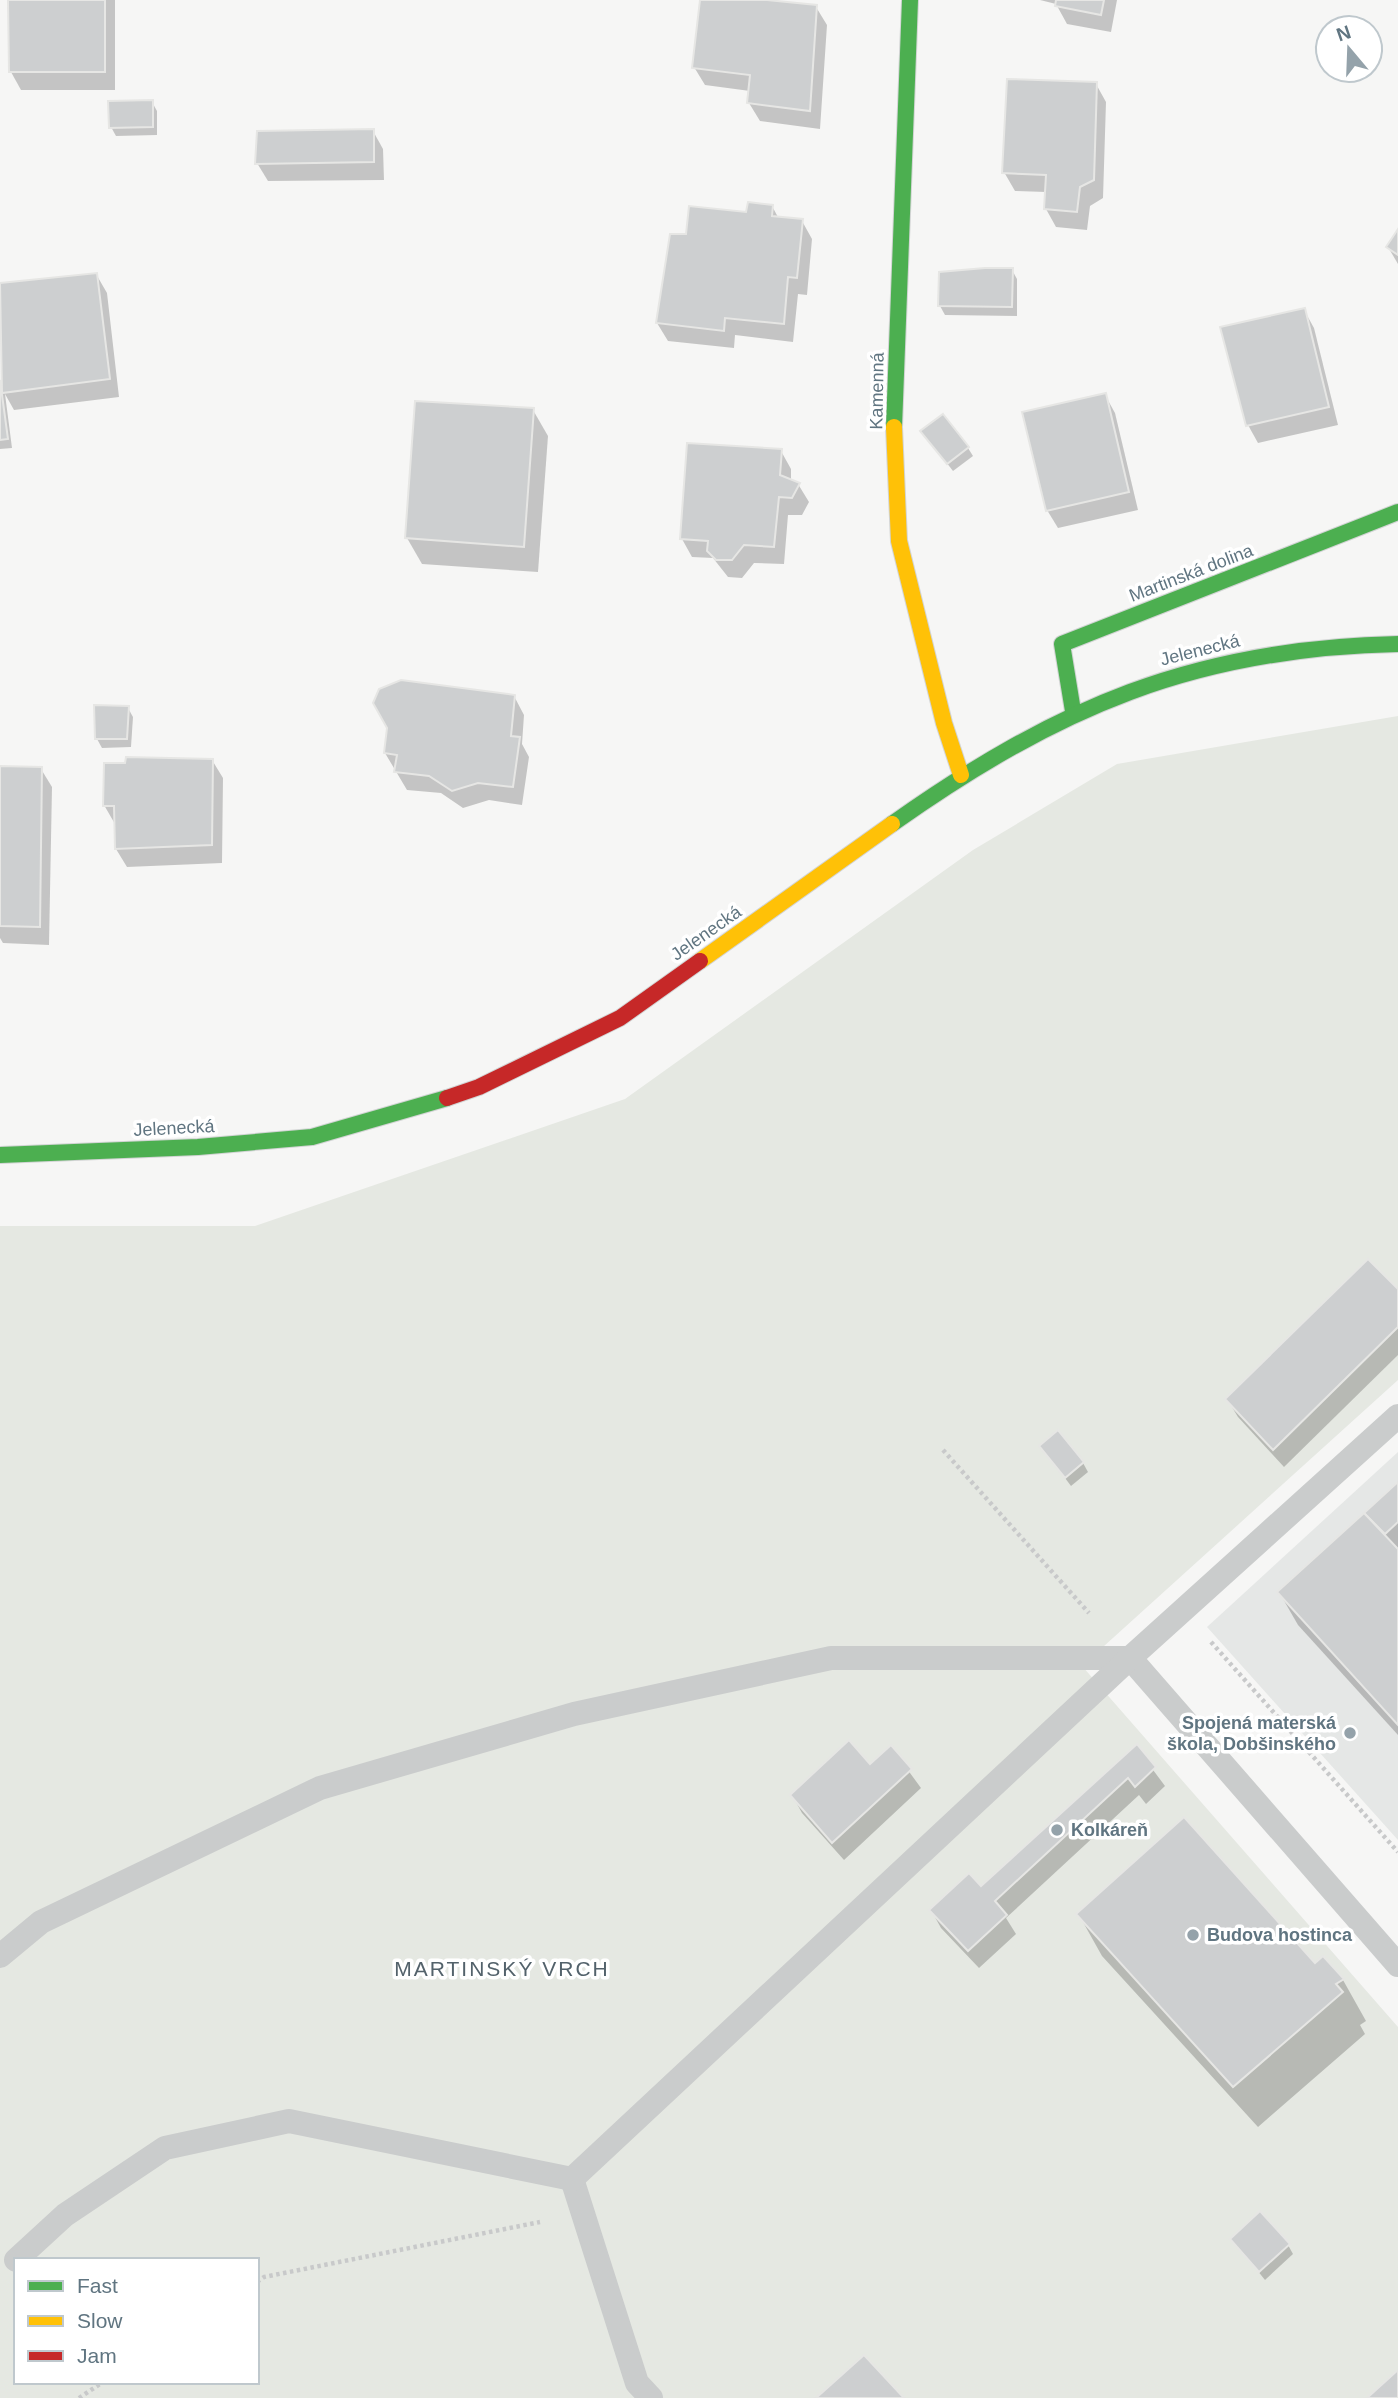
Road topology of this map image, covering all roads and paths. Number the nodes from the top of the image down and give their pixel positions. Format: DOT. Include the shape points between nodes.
graph roads {
  1 [pos="910,0"];
  2 [pos="1398,512"];
  3 [pos="1398,644"];
  4 [pos="1073,711"];
  5 [pos="961,775"];
  6 [pos="0,1155"];
  7 [pos="1398,1416"];
  8 [pos="943,1450"];
  9 [pos="1203,1633"];
  10 [pos="1130,1658"];
  11 [pos="1398,1852"];
  12 [pos="0,1956"];
  13 [pos="1398,1965"];
  14 [pos="572,2179"];
  15 [pos="18,2258"];
  16 [pos="14,2262"];
  17 [pos="0,2275"];
  18 [pos="100,2384"];
  19 [pos="79,2398"];
  20 [pos="651,2398"];
  1 -- 5 [label="street, Kamenná" via="894,419 899,541"];
  2 -- 4 [label="street, Martinská dolina" via="1062,644"];
  3 -- 4 [label="street, Jelenecká" via="1304,648 1220,662"];
  4 -- 5 [label="street, Jelenecká"];
  5 -- 6 [label="street, Jelenecká" via="620,1018 479,1087 312,1137"];
  7 -- 10 [label="lane"];
  8 -- 10 [label="path"];
  9 -- 11 [label="path"];
  10 -- 12 [label="lane" via="831,1658 574,1714 320,1788 41,1922"];
  10 -- 13 [label="lane"];
  10 -- 14 [label="lane"];
  14 -- 15 [label="lane" via="289,2121 165,2148 65,2215"];
  14 -- 20 [label="lane" via="637,2382"];
  16 -- 17 [label="lane"];
  18 -- 19 [label="path"];
}
